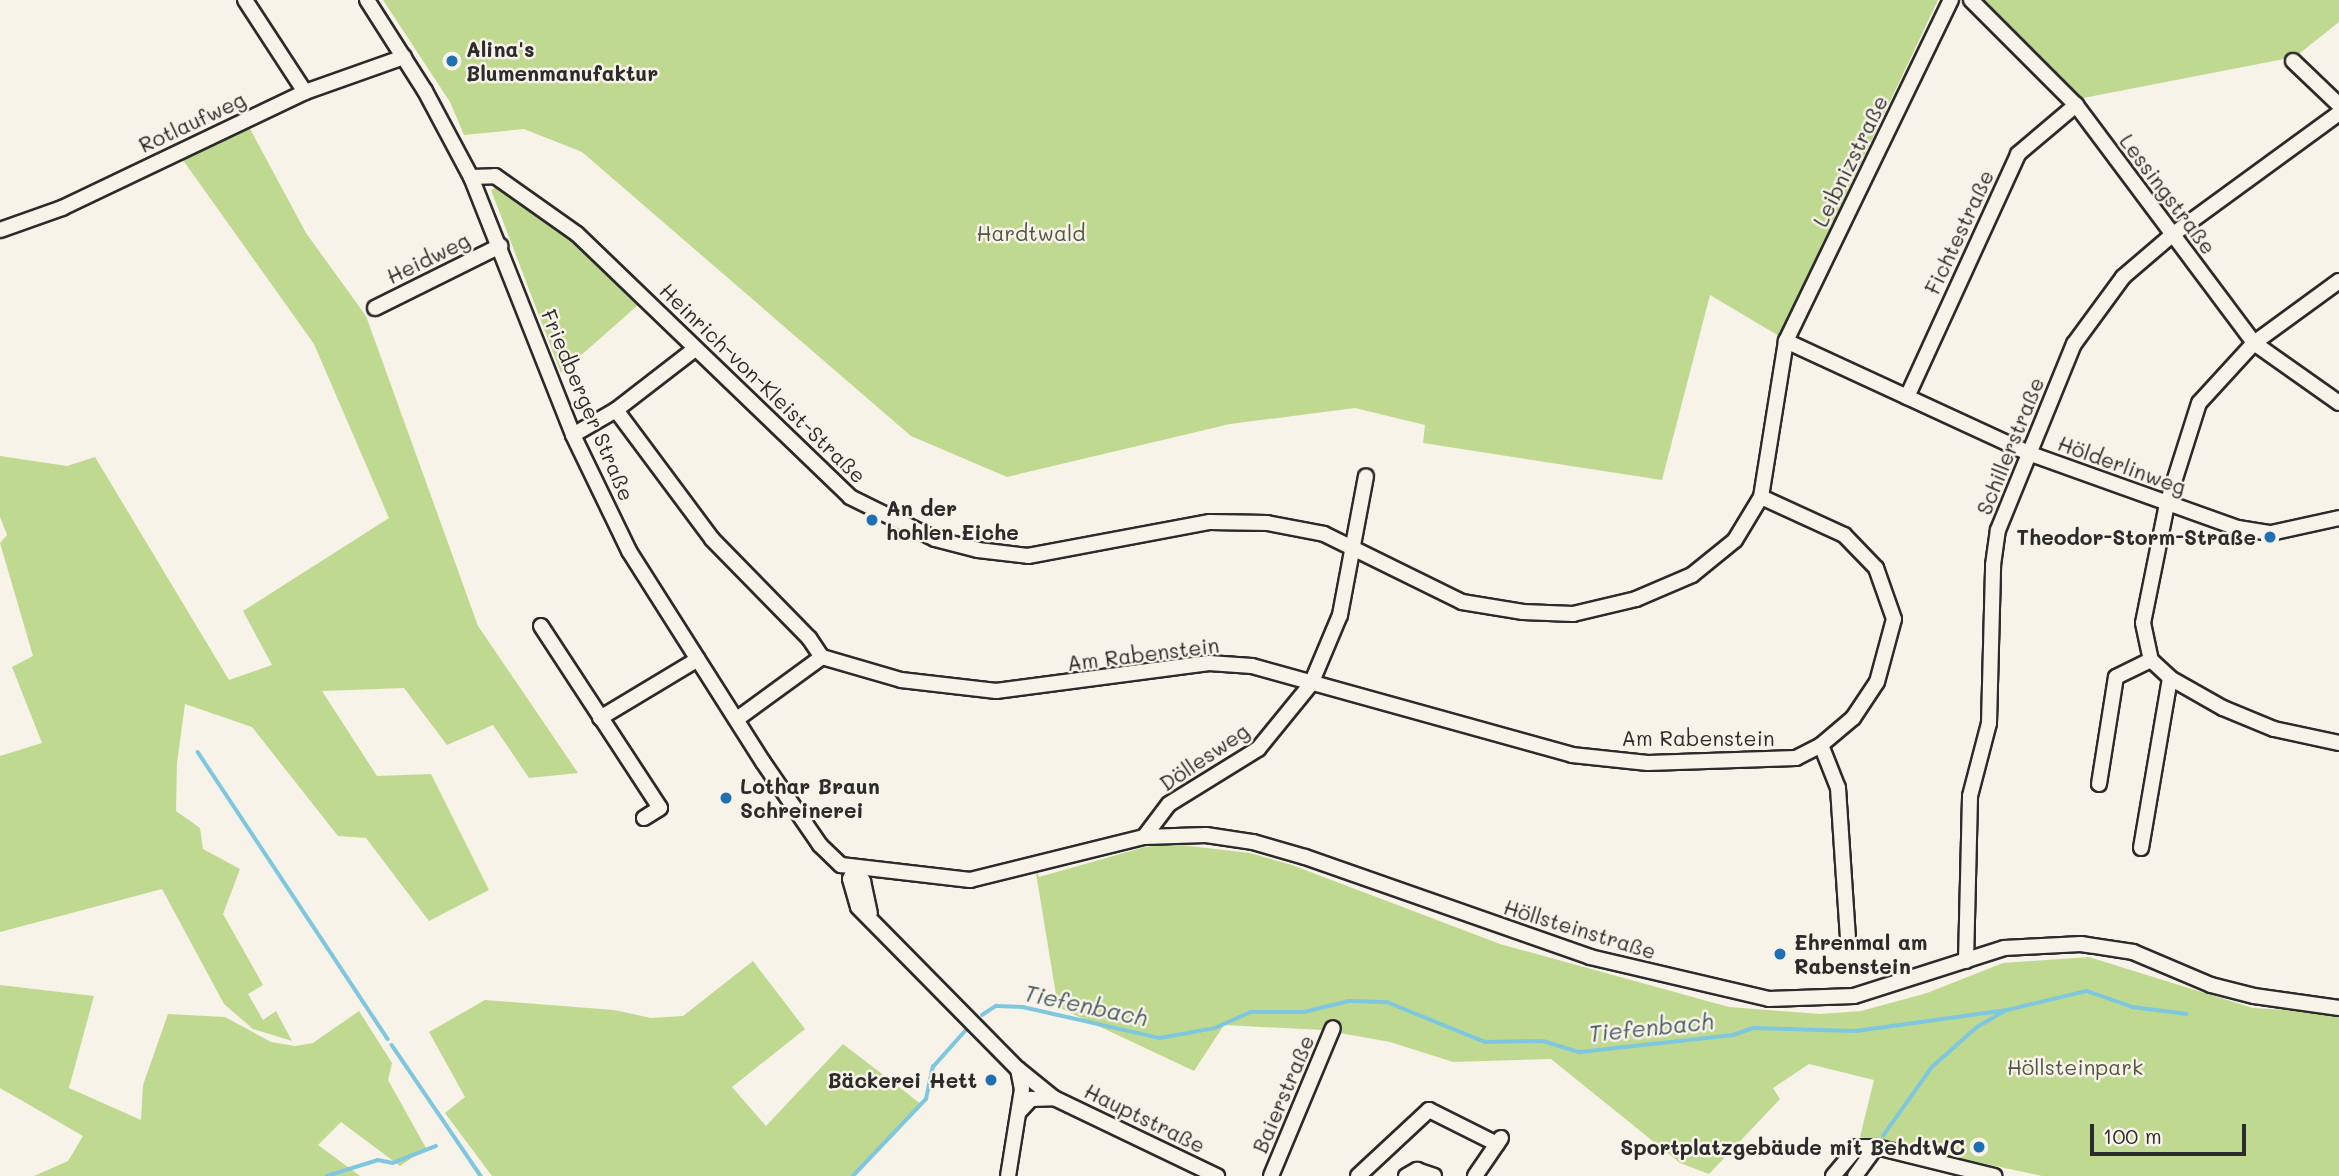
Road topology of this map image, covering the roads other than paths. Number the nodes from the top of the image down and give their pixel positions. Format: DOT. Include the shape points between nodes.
graph roads {
  1 [pos="245,0"];
  2 [pos="367,0"];
  3 [pos="1951,0"];
  4 [pos="1971,0"];
  5 [pos="404,57"];
  6 [pos="2294,61"];
  7 [pos="305,92"];
  8 [pos="2076,104"];
  9 [pos="2339,105"];
  10 [pos="2339,113"];
  11 [pos="471,177"];
  12 [pos="0,230"];
  13 [pos="2172,235"];
  14 [pos="500,246"];
  15 [pos="2339,281"];
  16 [pos="375,308"];
  17 [pos="1786,341"];
  18 [pos="2253,343"];
  19 [pos="695,349"];
  20 [pos="1907,397"];
  21 [pos="2339,404"];
  22 [pos="616,410"];
  23 [pos="573,435"];
  24 [pos="2028,453"];
  25 [pos="1366,476"];
  26 [pos="1761,497"];
  27 [pos="2167,504"];
  28 [pos="2339,518"];
  29 [pos="1350,546"];
  30 [pos="541,626"];
  31 [pos="822,657"];
  32 [pos="698,659"];
  33 [pos="2151,660"];
  34 [pos="2170,678"];
  35 [pos="1311,684"];
  36 [pos="600,718"];
  37 [pos="737,719"];
  38 [pos="2339,743"];
  39 [pos="1821,745"];
  40 [pos="2099,784"];
  41 [pos="644,818"];
  42 [pos="1144,837"];
  43 [pos="2141,848"];
  44 [pos="855,870"];
  45 [pos="1848,938"];
  46 [pos="1966,961"];
  47 [pos="2339,1000"];
  48 [pos="2295,1001"];
  49 [pos="2339,1008"];
  50 [pos="1333,1028"];
  51 [pos="1018,1069"];
  52 [pos="1054,1098"];
  53 [pos="1019,1112"];
  54 [pos="1876,1147"];
  55 [pos="1966,1173"];
  56 [pos="1477,1175"];
  57 [pos="1008,1176"];
  58 [pos="1217,1176"];
  59 [pos="1271,1176"];
  60 [pos="1358,1176"];
  61 [pos="1406,1176"];
  62 [pos="1434,1176"];
  63 [pos="1833,1176"];
  64 [pos="1855,1176"];
  65 [pos="1994,1176"];
  1 -- 7 [label="street"];
  2 -- 5 [label="street, Friedberger Straße"];
  3 -- 17 [label="street, Leibnizstraße"];
  4 -- 8 [label="street, Lessingstraße"];
  5 -- 7 [label="street, Rotlaufweg"];
  5 -- 11 [label="street, Friedberger Straße"];
  6 -- 9 [label="street"];
  7 -- 12 [label="street, Rotlaufweg" via="62,208"];
  8 -- 13 [label="street, Lessingstraße"];
  8 -- 20 [label="street, Fichtestraße" via="2018,154"];
  10 -- 13 [label="street, Schillerstraße"];
  11 -- 14 [label="street, Friedberger Straße"];
  11 -- 19 [label="street, Heinrich-von-Kleist-Straße" via="495,176 578,234"];
  13 -- 18 [label="street, Lessingstraße"];
  13 -- 24 [label="street, Schillerstraße" via="2123,277 2096,310 2074,344"];
  14 -- 16 [label="street, Heidweg"];
  14 -- 23 [label="street, Friedberger Straße"];
  15 -- 18 [label="street"];
  17 -- 20 [label="street, Hölderlinweg"];
  17 -- 26 [label="street, Heinrich-von-Kleist-Straße"];
  18 -- 21 [label="street, Lessingstraße"];
  18 -- 27 [label="street" via="2199,403"];
  19 -- 22 [label="street"];
  19 -- 29 [label="street, Heinrich-von-Kleist-Straße" via="850,497 935,539 978,550 1028,555 1221,522 1267,523 1324,534"];
  20 -- 24 [label="street, Hölderlinweg"];
  22 -- 23 [label="street"];
  22 -- 31 [label="street" via="712,539"];
  23 -- 32 [label="street, Friedberger Straße" via="629,551"];
  24 -- 27 [label="street, Hölderlinweg"];
  24 -- 46 [label="street, Schillerstraße" via="1998,530 1993,565 1994,666 1989,723 1970,796"];
  25 -- 29 [label="street, Döllesweg"];
  26 -- 29 [label="street, Heinrich-von-Kleist-Straße" via="1735,540 1692,575 1636,599 1573,614 1462,602"];
  26 -- 39 [label="street, Am Rabenstein" via="1844,535 1884,583 1894,619 1877,682 1853,718"];
  27 -- 28 [label="street, Hölderlinweg" via="2238,528 2270,533"];
  27 -- 33 [label="street" via="2143,623"];
  29 -- 35 [label="street, Döllesweg" via="1340,615"];
  30 -- 36 [label="street"];
  31 -- 35 [label="street, Am Rabenstein" via="901,680 996,691 1209,663 1252,666"];
  31 -- 37 [label="street"];
  32 -- 36 [label="street"];
  32 -- 37 [label="street, Friedberger Straße"];
  33 -- 34 [label="street"];
  33 -- 40 [label="street" via="2116,677"];
  34 -- 38 [label="street" via="2223,708 2274,729"];
  34 -- 43 [label="street"];
  35 -- 39 [label="street, Am Rabenstein" via="1415,708 1572,755 1648,762 1738,762 1796,758"];
  35 -- 42 [label="street, Döllesweg" via="1258,749 1168,804"];
  36 -- 41 [label="street" via="660,808"];
  37 -- 44 [label="street, Friedberger Straße" via="820,845 841,865"];
  39 -- 45 [label="street" via="1838,788"];
  42 -- 44 [label="street, Höllsteinstraße" via="970,880"];
  42 -- 46 [label="street, Höllsteinstraße" via="1206,835 1254,842 1590,957 1769,999 1854,996"];
  44 -- 51 [label="street" via="863,881 875,924"];
  46 -- 48 [label="street, Höllsteinstraße" via="2004,948 2038,944 2111,947 2159,961 2211,985"];
  47 -- 48 [label="street, Höllsteinstraße"];
  48 -- 49 [label="street, Höllsteinstraße"];
  50 -- 59 [label="street, Baierstraße"];
  51 -- 52 [label="street, Hauptstraße"];
  51 -- 53 [label="street" via="1022,1089"];
  52 -- 53 [label="street, Hauptstraße" via="1031,1099"];
  52 -- 58 [label="street, Hauptstraße"];
  53 -- 57 [label="street"];
  54 -- 55 [label="street"];
  54 -- 63 [label="street" via="1857,1147"];
  54 -- 64 [label="street"];
  55 -- 65 [label="street"];
  56 -- 60 [label="street" via="1499,1141 1429,1110"];
  61 -- 62 [label="street" via="1418,1170"];
}
